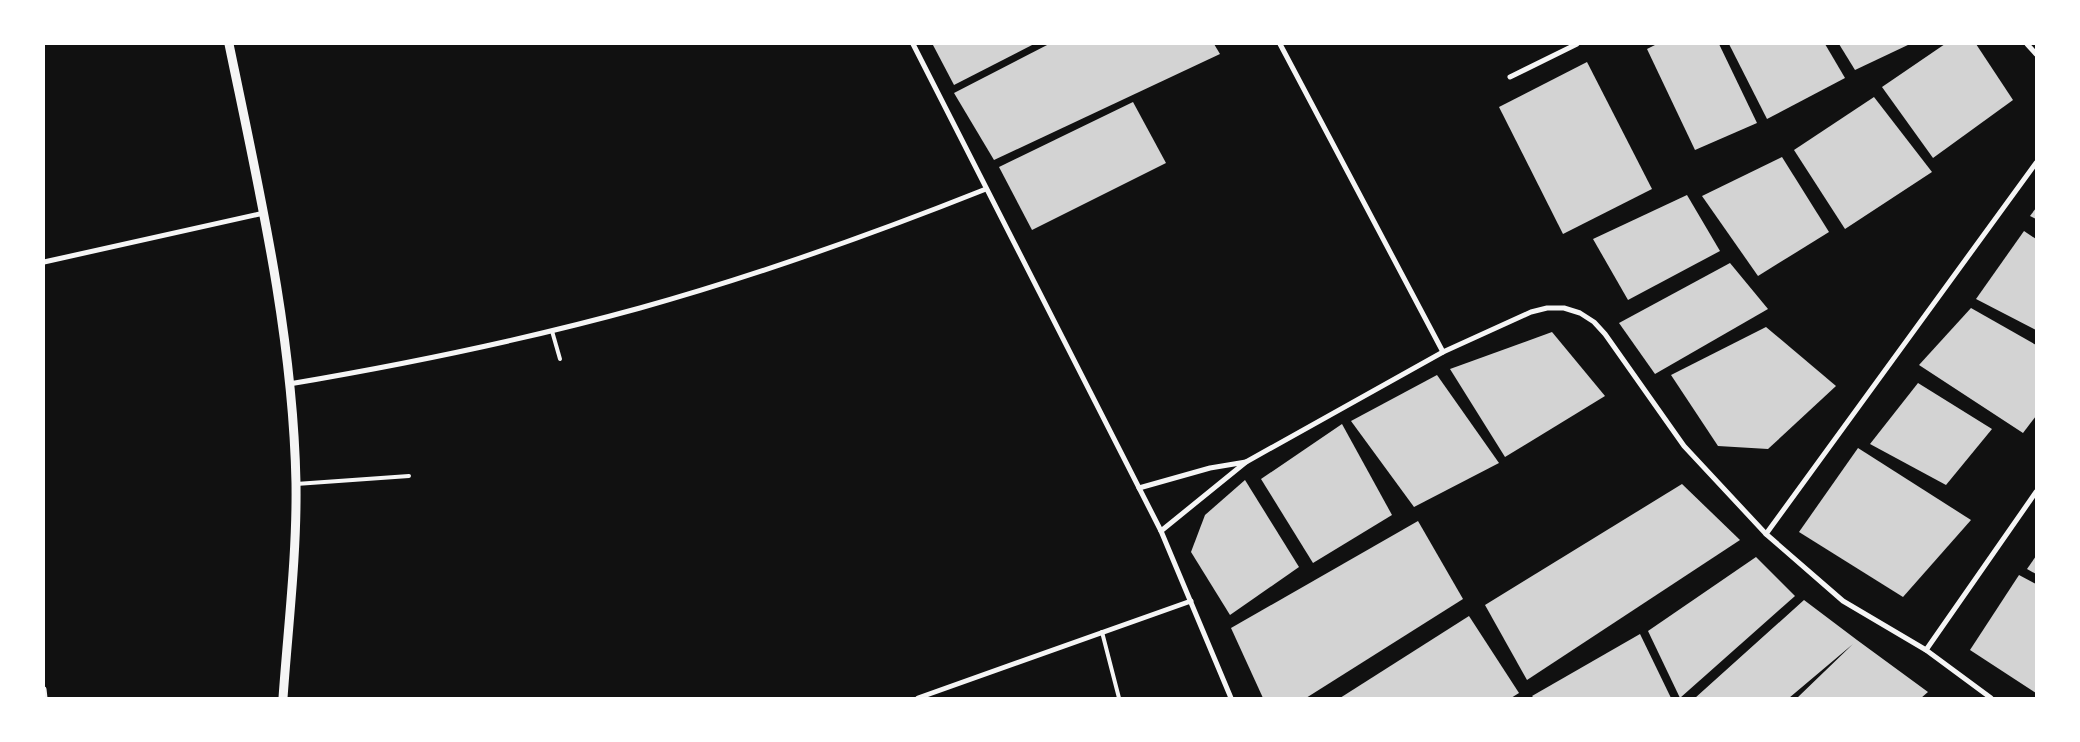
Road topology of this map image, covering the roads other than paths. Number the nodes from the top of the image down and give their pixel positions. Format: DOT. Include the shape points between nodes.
graph roads {
  1 [pos="229,44"];
  2 [pos="913,44"];
  3 [pos="1280,44"];
  4 [pos="1577,44"];
  5 [pos="2027,44"];
  6 [pos="2036,54"];
  7 [pos="1510,77"];
  8 [pos="2036,163"];
  9 [pos="986,189"];
  10 [pos="264,213"];
  11 [pos="44,262"];
  12 [pos="552,331"];
  13 [pos="1443,352"];
  14 [pos="560,359"];
  15 [pos="289,384"];
  16 [pos="1246,462"];
  17 [pos="409,476"];
  18 [pos="296,484"];
  19 [pos="1139,488"];
  20 [pos="2036,492"];
  21 [pos="1161,531"];
  22 [pos="1766,534"];
  23 [pos="1191,601"];
  24 [pos="1102,632"];
  25 [pos="1926,650"];
  26 [pos="44,689"];
  27 [pos="1984,696"];
  28 [pos="45,698"];
  29 [pos="283,698"];
  30 [pos="918,698"];
  31 [pos="1119,698"];
  32 [pos="1231,698"];
  33 [pos="1991,698"];
  1 -- 10 [label="street"];
  2 -- 9 [label="street"];
  3 -- 13 [label="street"];
  4 -- 7 [label="street"];
  5 -- 6 [label="street"];
  8 -- 22 [label="street"];
  9 -- 12 [label="street" via="901,223 754,273"];
  9 -- 19 [label="street"];
  10 -- 11 [label="street"];
  10 -- 15 [label="street"];
  12 -- 14 [label="lane"];
  12 -- 15 [label="street"];
  13 -- 16 [label="street"];
  13 -- 22 [label="street" via="1531,312 1555,308 1580,313 1605,334 1684,446"];
  15 -- 18 [label="street"];
  16 -- 19 [label="street" via="1210,468"];
  16 -- 21 [label="street"];
  17 -- 18 [label="lane"];
  18 -- 29 [label="street"];
  19 -- 21 [label="street"];
  20 -- 25 [label="street"];
  21 -- 23 [label="street"];
  22 -- 25 [label="street" via="1843,601"];
  23 -- 24 [label="street"];
  23 -- 32 [label="street"];
  24 -- 30 [label="street"];
  24 -- 31 [label="lane"];
  25 -- 27 [label="street"];
  26 -- 28 [label="street"];
  27 -- 33 [label="street"];
}
